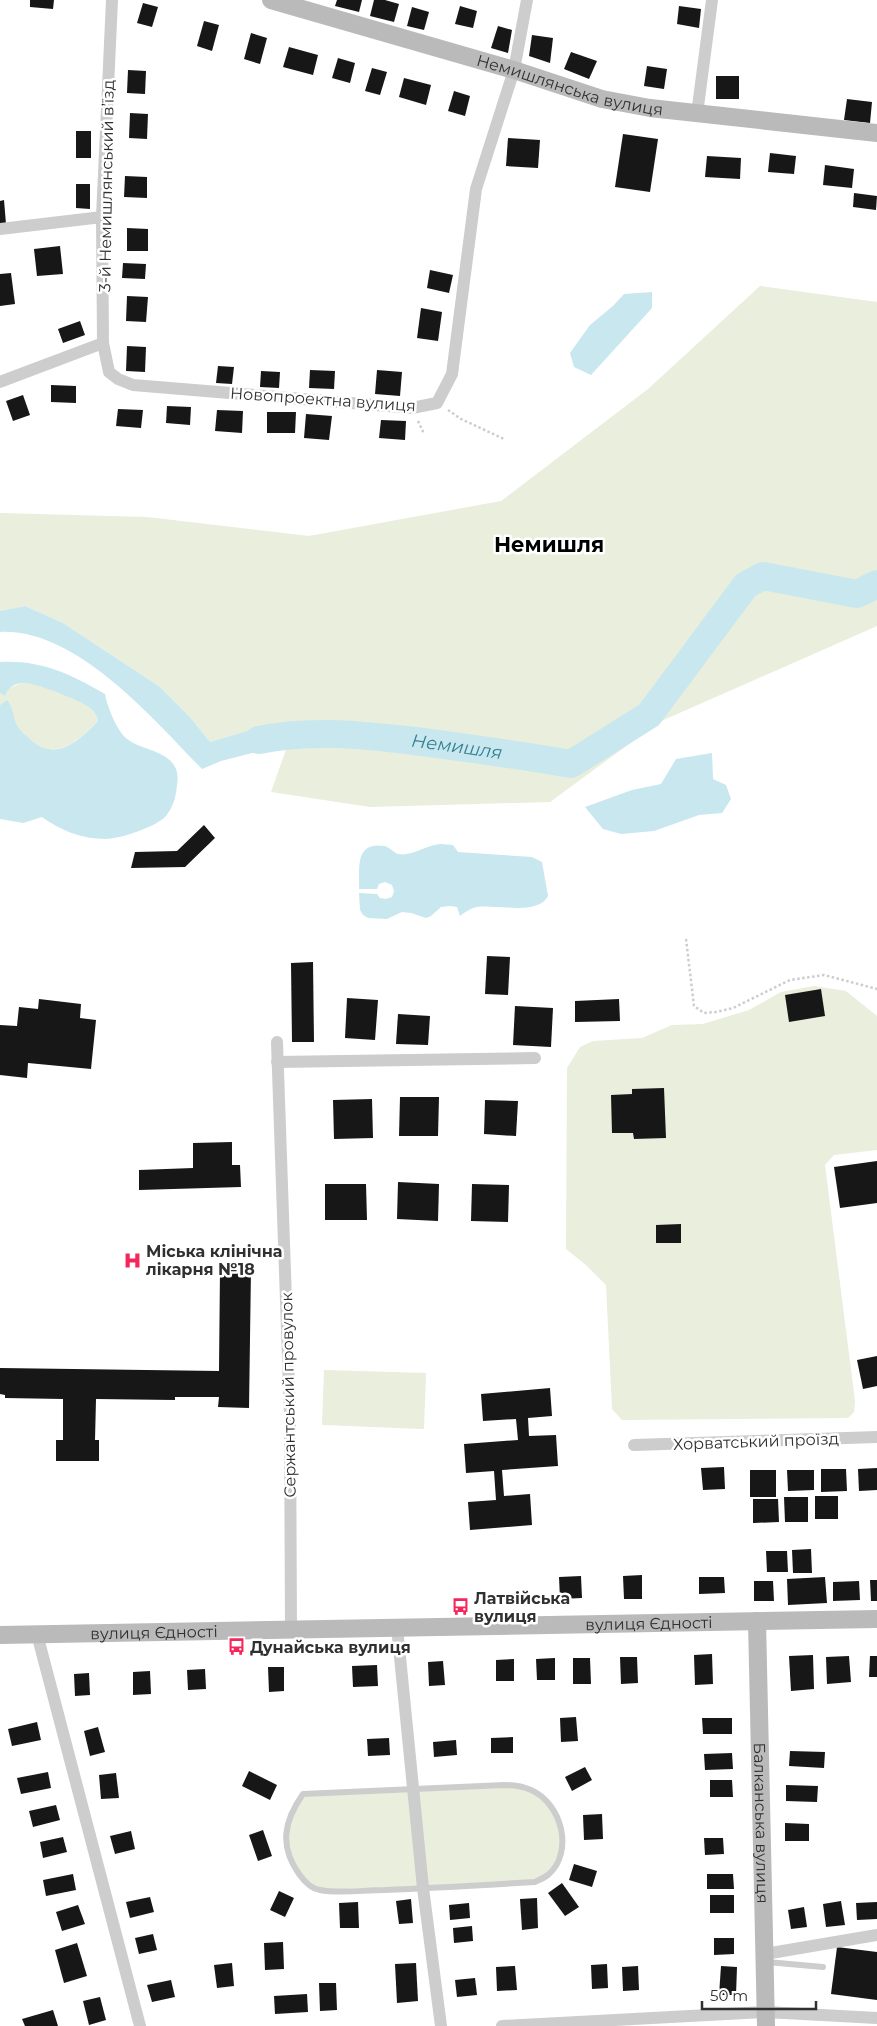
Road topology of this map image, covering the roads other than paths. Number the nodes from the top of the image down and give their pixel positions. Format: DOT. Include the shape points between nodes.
graph roads {
  1 [pos="112,0"];
  2 [pos="271,0"];
  3 [pos="527,0"];
  4 [pos="712,0"];
  5 [pos="514,70"];
  6 [pos="696,114"];
  7 [pos="877,133"];
  8 [pos="102,216"];
  9 [pos="0,229"];
  10 [pos="103,343"];
  11 [pos="109,372"];
  12 [pos="0,382"];
  13 [pos="277,1042"];
  14 [pos="535,1058"];
  15 [pos="277,1062"];
  16 [pos="877,1437"];
  17 [pos="634,1445"];
  18 [pos="877,1619"];
  19 [pos="758,1620"];
  20 [pos="397,1627"];
  21 [pos="291,1628"];
  22 [pos="37,1634"];
  23 [pos="0,1635"];
  24 [pos="413,1788"];
  25 [pos="423,1888"];
  26 [pos="877,1935"];
  27 [pos="765,1958"];
  28 [pos="823,1967"];
  29 [pos="766,2019"];
  30 [pos="872,2021"];
  31 [pos="140,2026"];
  32 [pos="442,2026"];
  33 [pos="502,2026"];
  1 -- 8 [label="street, 3-й Немишлянський в’їзд"];
  2 -- 5 [label="street, Немишлянська вулиця"];
  3 -- 5 [label="street, Новопроектна вулиця"];
  4 -- 6 [label="street"];
  5 -- 6 [label="street, Немишлянська вулиця" via="602,99"];
  5 -- 11 [label="street, Новопроектна вулиця" via="476,189 452,374 437,402 412,408 133,385"];
  6 -- 7 [label="street, Немишлянська вулиця"];
  8 -- 9 [label="street"];
  8 -- 10 [label="street, 3-й Немишлянський в’їзд"];
  10 -- 11 [label="street, 3-й Немишлянський в’їзд"];
  10 -- 12 [label="street"];
  13 -- 15 [label="street, Сержантський провулок"];
  14 -- 15 [label="street"];
  15 -- 21 [label="street, Сержантський провулок" via="290,1416"];
  16 -- 17 [label="street, Хорватський проїзд"];
  18 -- 19 [label="street, вулиця Єдності"];
  19 -- 20 [label="street, вулиця Єдності"];
  19 -- 27 [label="street, Балканська вулиця"];
  20 -- 21 [label="street, вулиця Єдності"];
  20 -- 24 [label="street"];
  21 -- 22 [label="street, вулиця Єдності"];
  22 -- 23 [label="street, вулиця Єдності"];
  22 -- 31 [label="street"];
  24 -- 25 [label="street"];
  24 -- 25 [label="lane" via="303,1794 289,1818 286,1847 292,1865 303,1880 318,1890"];
  24 -- 25 [label="lane" via="504,1785 532,1790 553,1809 560,1821 562,1835 557,1863 548,1874 534,1882"];
  25 -- 32 [label="street"];
  26 -- 27 [label="street"];
  27 -- 28 [label="lane"];
  27 -- 29 [label="street, Балканська вулиця"];
  29 -- 30 [label="street"];
  29 -- 33 [label="street"];
}
